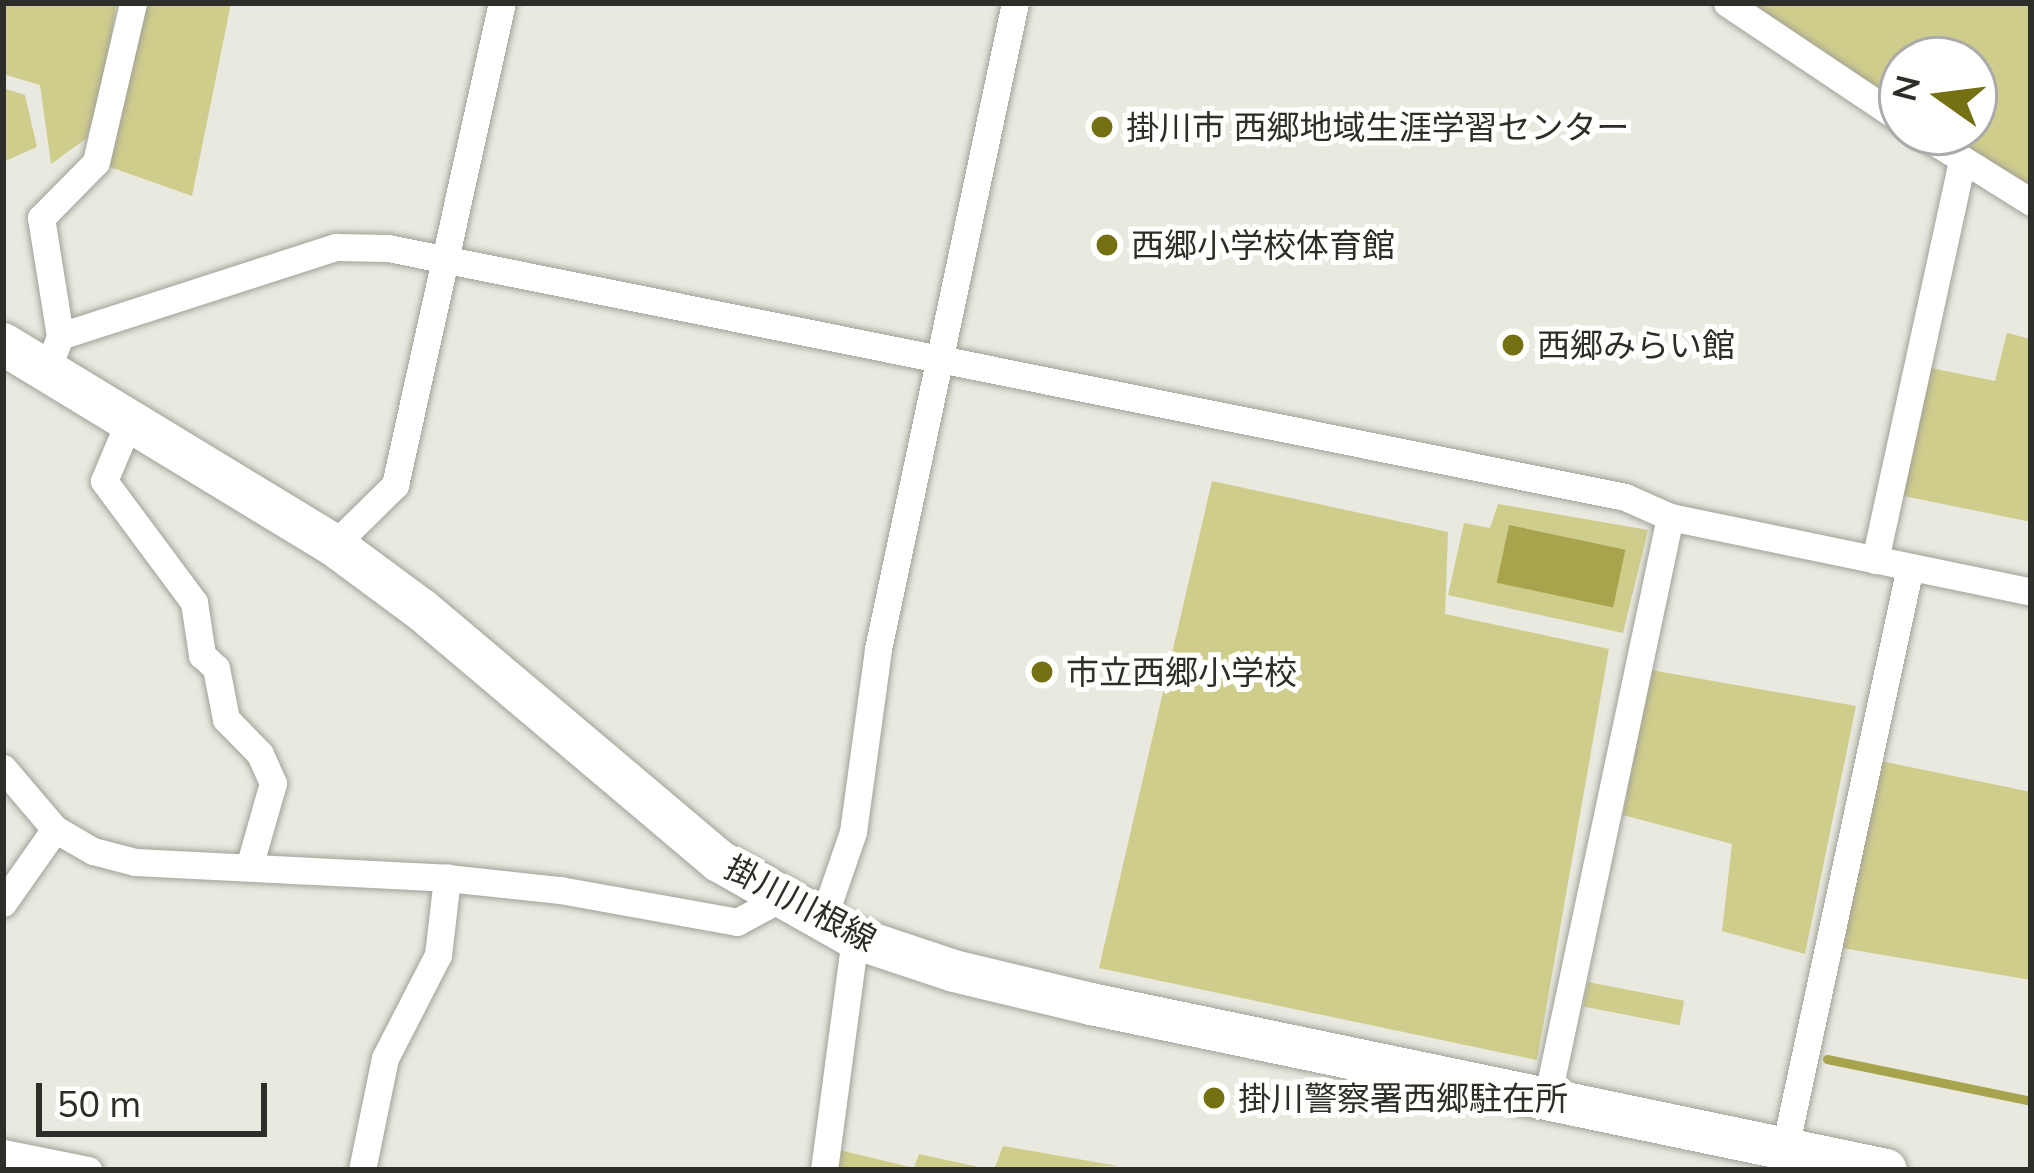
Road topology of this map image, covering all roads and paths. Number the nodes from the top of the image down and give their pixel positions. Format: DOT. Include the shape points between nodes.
graph roads {
  1 [pos="133,3"];
  2 [pos="502,3"];
  3 [pos="1015,3"];
  4 [pos="1727,3"];
  5 [pos="1878,104"];
  6 [pos="1956,156"];
  7 [pos="1962,160"];
  8 [pos="2031,202"];
  9 [pos="448,260"];
  10 [pos="3,344"];
  11 [pos="54,352"];
  12 [pos="938,357"];
  13 [pos="130,419"];
  14 [pos="1670,517"];
  15 [pos="334,545"];
  16 [pos="1875,560"];
  17 [pos="1910,567"];
  18 [pos="2031,592"];
  19 [pos="3,768"];
  20 [pos="55,829"];
  21 [pos="249,867"];
  22 [pos="447,878"];
  23 [pos="782,897"];
  24 [pos="3,903"];
  25 [pos="838,930"];
  26 [pos="1547,1099"];
  27 [pos="1785,1148"];
  28 [pos="3,1153"];
  29 [pos="1838,1165"];
  30 [pos="88,1170"];
  31 [pos="362,1170"];
  32 [pos="824,1170"];
  33 [pos="1886,1170"];
  1 -- 11 [label="street" via="96,162 40,218"];
  2 -- 9 [label="street"];
  3 -- 12 [label="street"];
  4 -- 5 [label="street"];
  6 -- 7 [label="street"];
  7 -- 8 [label="street"];
  7 -- 16 [label="street"];
  9 -- 11 [label="street" via="336,247"];
  9 -- 12 [label="street"];
  9 -- 15 [label="street" via="395,485"];
  10 -- 11 [label="main road, 掛川川根線"];
  11 -- 13 [label="main road, 掛川川根線"];
  12 -- 14 [label="street" via="1625,497"];
  12 -- 25 [label="street" via="878,649"];
  13 -- 15 [label="main road, 掛川川根線"];
  13 -- 21 [label="street" via="104,481 194,602 202,655 216,668 226,719 260,754 273,783"];
  14 -- 16 [label="street"];
  14 -- 26 [label="street"];
  15 -- 23 [label="main road, 掛川川根線" via="719,860"];
  16 -- 17 [label="street"];
  17 -- 18 [label="street"];
  17 -- 27 [label="street"];
  19 -- 20 [label="street"];
  20 -- 21 [label="street" via="135,862"];
  20 -- 24 [label="street"];
  21 -- 22 [label="street"];
  22 -- 23 [label="street" via="737,922"];
  22 -- 31 [label="street" via="438,955 385,1058"];
  23 -- 25 [label="main road, 掛川川根線"];
  25 -- 26 [label="main road, 掛川川根線" via="953,971 1091,1004"];
  25 -- 32 [label="street"];
  26 -- 27 [label="main road, 掛川川根線"];
  27 -- 29 [label="main road, 掛川川根線"];
  28 -- 30 [label="street"];
  29 -- 33 [label="main road, 掛川川根線"];
}
